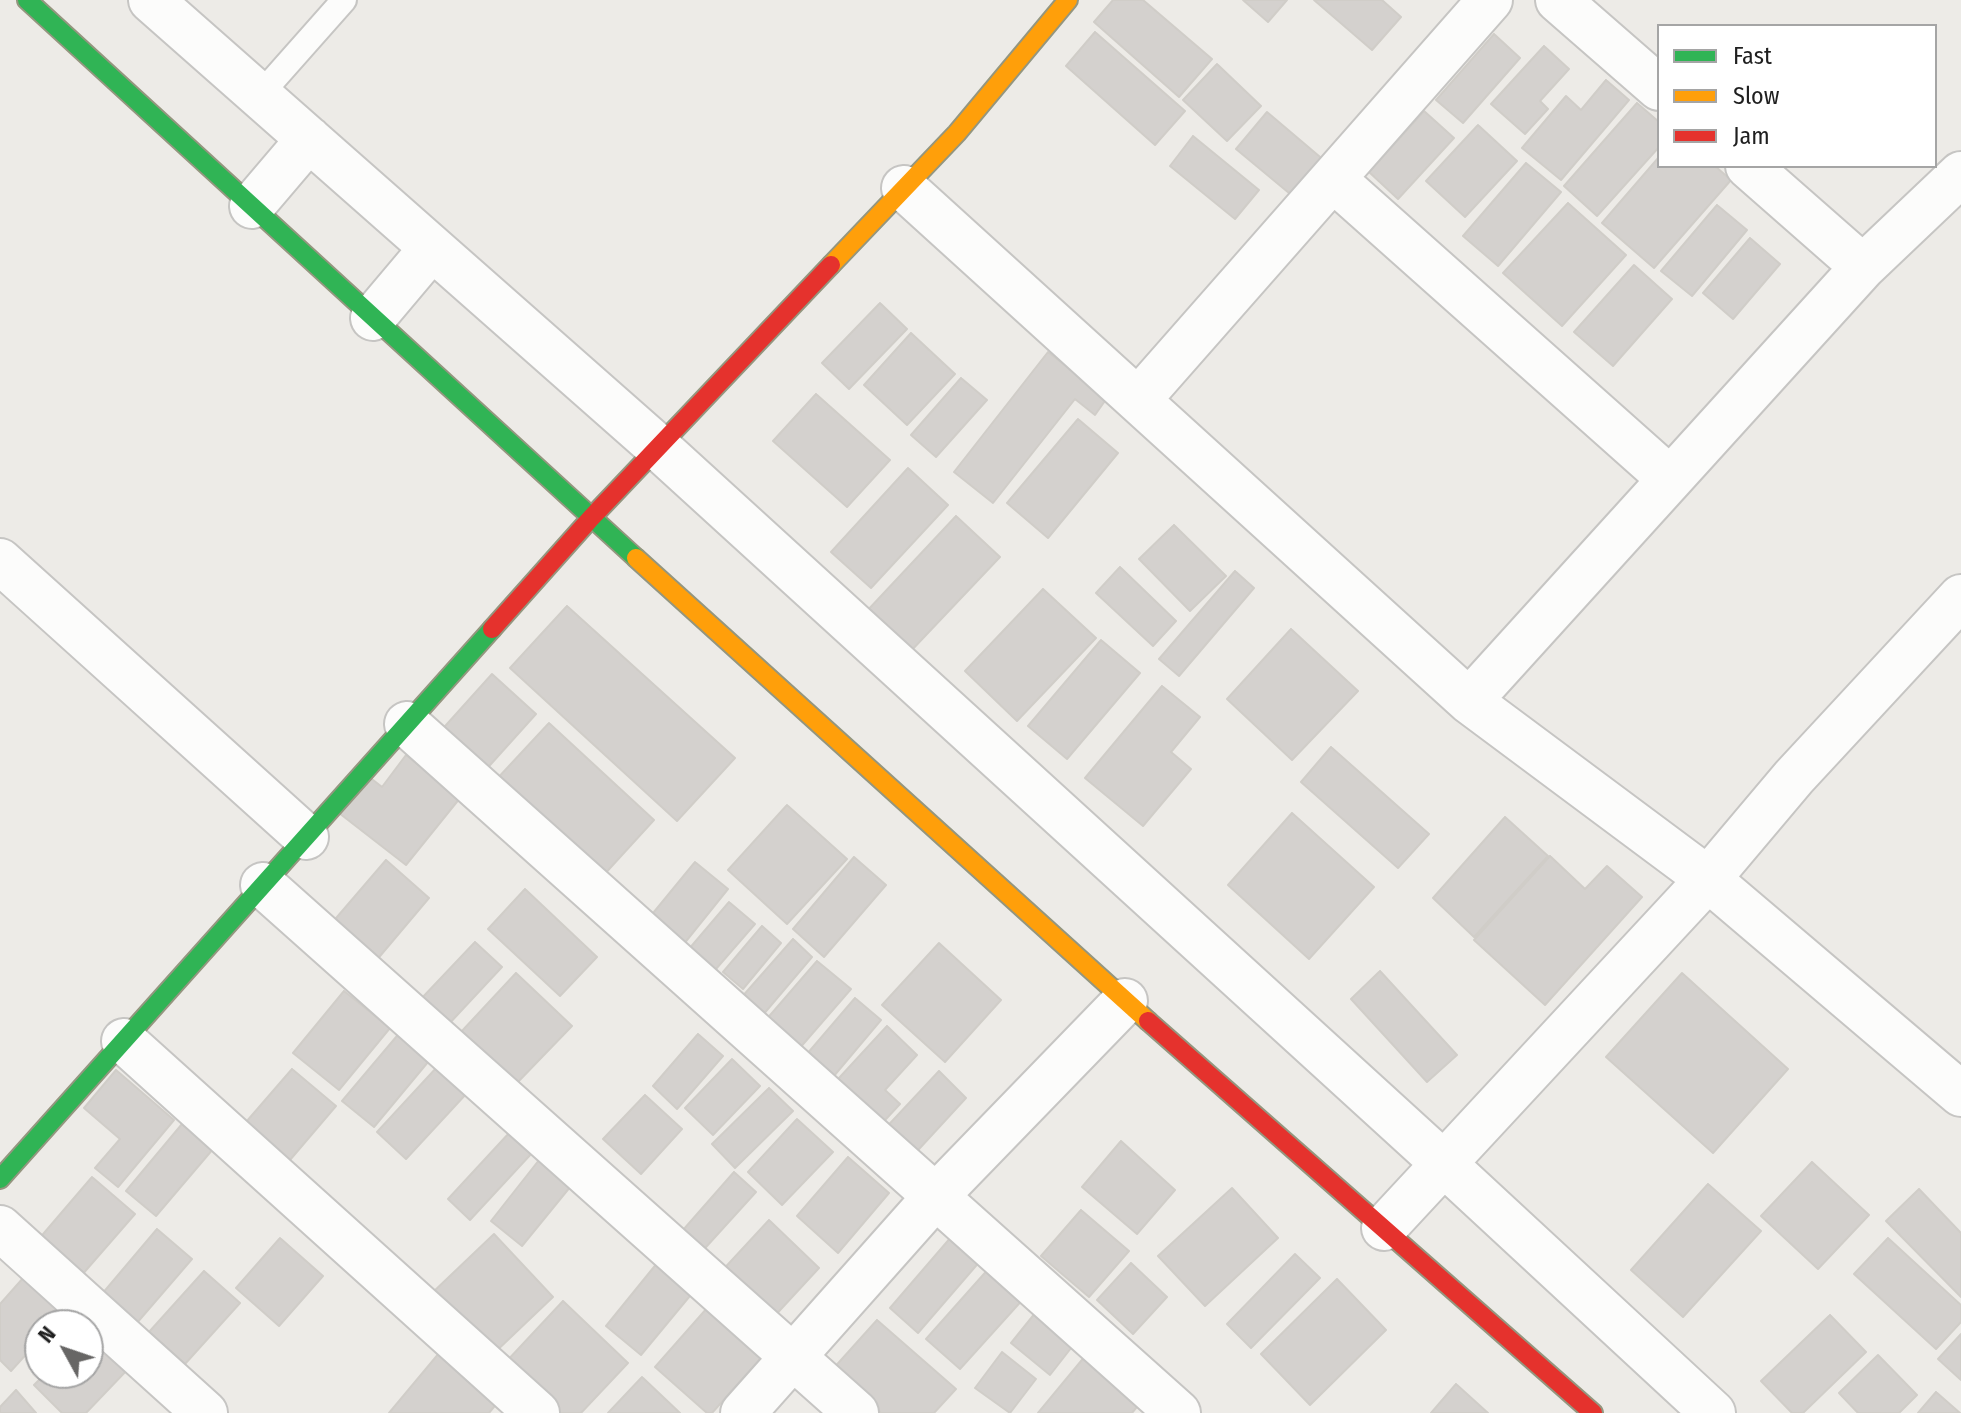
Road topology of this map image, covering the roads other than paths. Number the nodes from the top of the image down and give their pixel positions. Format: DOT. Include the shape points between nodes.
graph roads {
  1 [pos="27,0"];
  2 [pos="151,0"];
  3 [pos="344,0"];
  4 [pos="1068,0"];
  5 [pos="1490,0"];
  6 [pos="1558,0"];
  7 [pos="1657,86"];
  8 [pos="259,96"];
  9 [pos="309,139"];
  10 [pos="1750,168"];
  11 [pos="1961,174"];
  12 [pos="1333,179"];
  13 [pos="904,188"];
  14 [pos="252,206"];
  15 [pos="432,248"];
  16 [pos="1863,267"];
  17 [pos="373,318"];
  18 [pos="1138,400"];
  19 [pos="659,448"];
  20 [pos="1670,479"];
  21 [pos="591,518"];
  22 [pos="0,561"];
  23 [pos="1961,597"];
  24 [pos="1469,701"];
  25 [pos="407,724"];
  26 [pos="306,837"];
  27 [pos="1708,879"];
  28 [pos="263,885"];
  29 [pos="1125,1001"];
  30 [pos="124,1041"];
  31 [pos="1953,1071"];
  32 [pos="1443,1163"];
  33 [pos="0,1179"];
  34 [pos="935,1197"];
  35 [pos="0,1228"];
  36 [pos="1384,1228"];
  37 [pos="794,1356"];
  38 [pos="205,1413"];
  39 [pos="537,1413"];
  40 [pos="743,1413"];
  41 [pos="856,1413"];
  42 [pos="1178,1413"];
  43 [pos="1593,1413"];
  44 [pos="1713,1413"];
  1 -- 14 [label="street"];
  2 -- 8 [label="street"];
  3 -- 8 [label="lane"];
  4 -- 13 [label="street"];
  5 -- 12 [label="street"];
  6 -- 7 [label="street"];
  8 -- 9 [label="street"];
  9 -- 14 [label="street"];
  9 -- 15 [label="street"];
  10 -- 16 [label="street"];
  11 -- 16 [label="street"];
  12 -- 18 [label="street"];
  12 -- 20 [label="street"];
  13 -- 18 [label="street"];
  13 -- 19 [label="street"];
  14 -- 17 [label="street"];
  15 -- 17 [label="street"];
  15 -- 19 [label="street"];
  16 -- 20 [label="street"];
  17 -- 21 [label="street"];
  18 -- 24 [label="street"];
  19 -- 21 [label="street"];
  19 -- 32 [label="street"];
  20 -- 24 [label="street"];
  21 -- 25 [label="street"];
  21 -- 29 [label="street"];
  22 -- 26 [label="street"];
  23 -- 27 [label="street" via="1794,777"];
  24 -- 27 [label="street"];
  25 -- 26 [label="street"];
  25 -- 34 [label="street"];
  26 -- 28 [label="street"];
  27 -- 31 [label="street"];
  27 -- 32 [label="street"];
  28 -- 30 [label="street"];
  28 -- 37 [label="street"];
  29 -- 34 [label="street"];
  29 -- 36 [label="street"];
  30 -- 33 [label="street"];
  30 -- 39 [label="street"];
  32 -- 36 [label="street"];
  32 -- 44 [label="street"];
  34 -- 37 [label="street"];
  34 -- 42 [label="street"];
  35 -- 38 [label="street"];
  36 -- 43 [label="street"];
  37 -- 40 [label="street"];
  37 -- 41 [label="street"];
}
